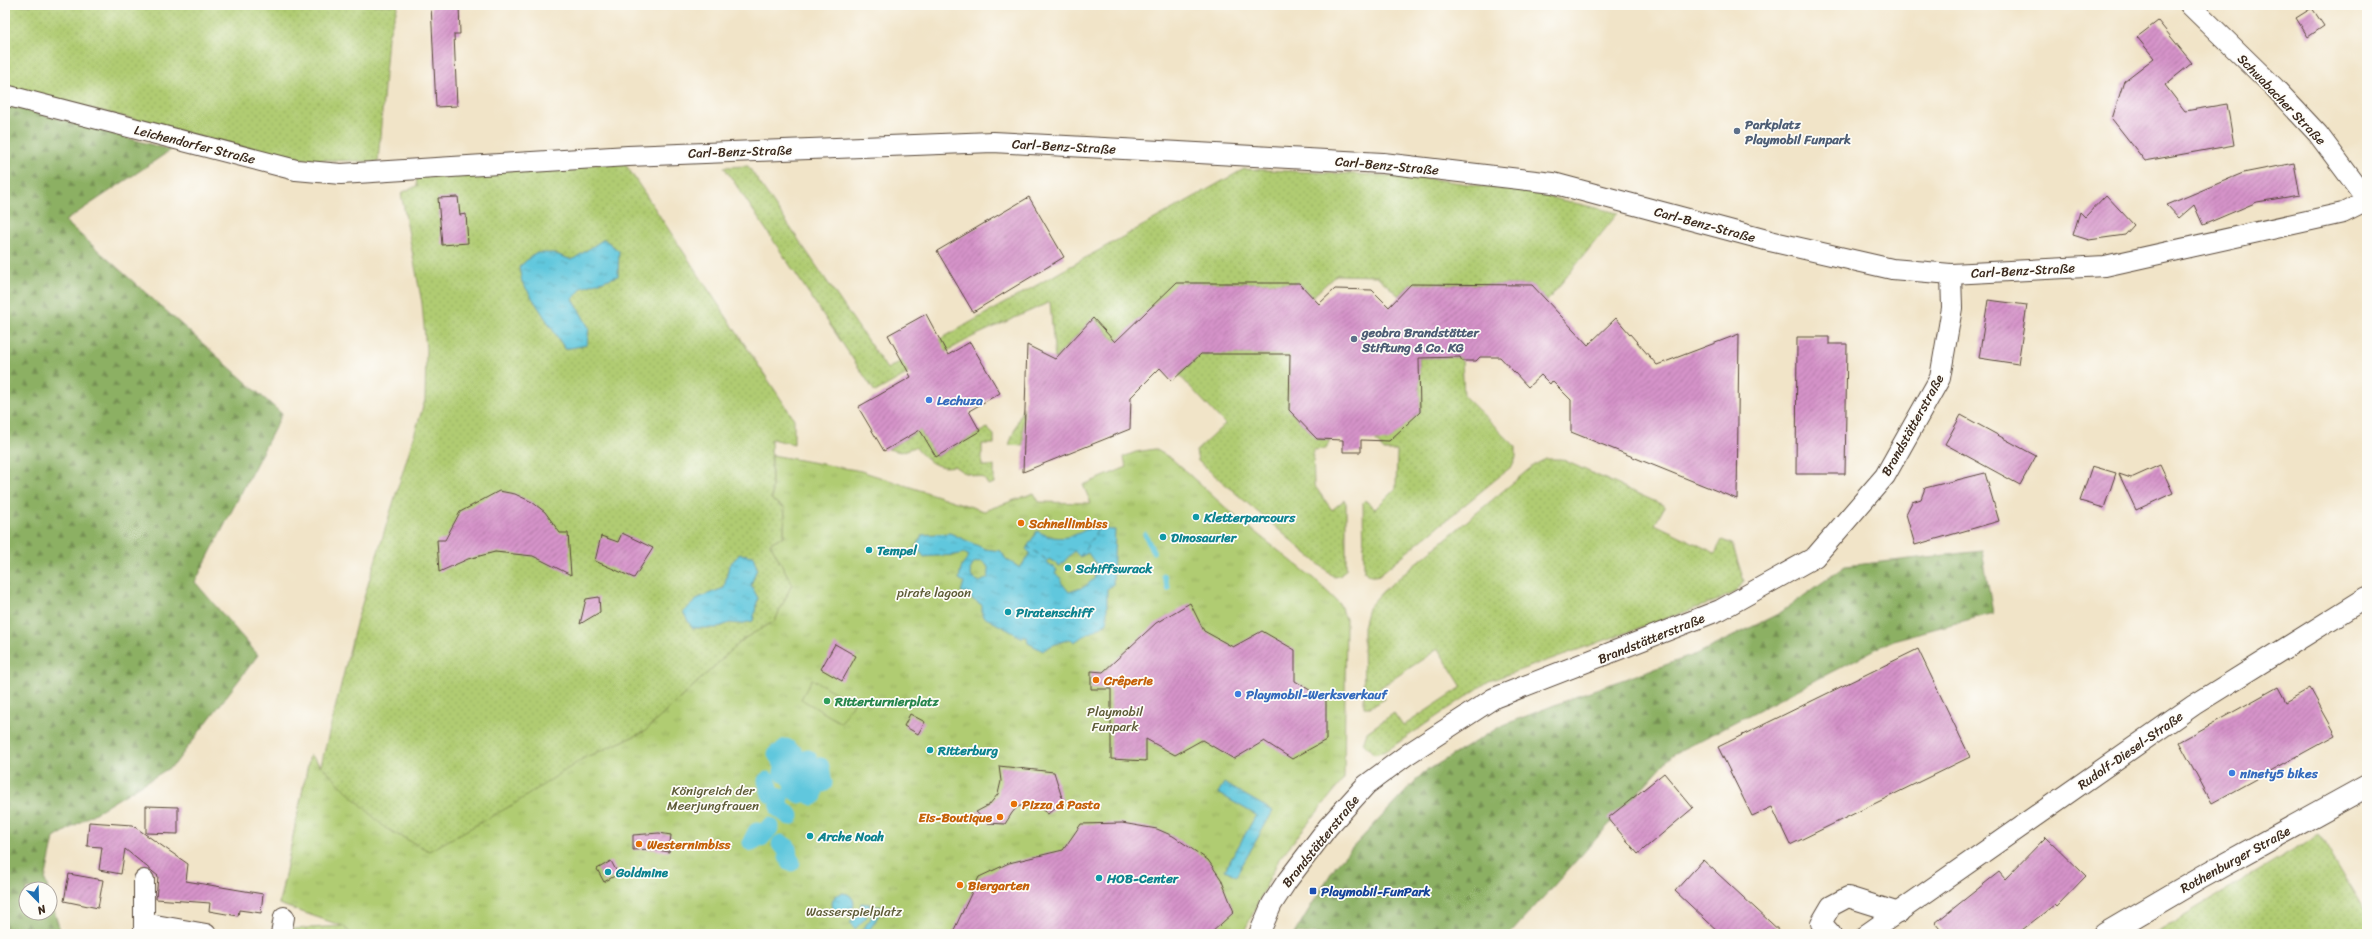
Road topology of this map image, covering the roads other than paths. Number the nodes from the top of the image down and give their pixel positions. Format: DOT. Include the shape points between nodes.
graph roads {
  1 [pos="2190,5"];
  2 [pos="5,95"];
  3 [pos="388,170"];
  4 [pos="2367,201"];
  5 [pos="1951,274"];
  6 [pos="2367,597"];
  7 [pos="2367,786"];
  8 [pos="144,880"];
  9 [pos="1899,913"];
  10 [pos="144,928"];
  11 [pos="206,934"];
  12 [pos="1259,934"];
  13 [pos="1831,934"];
  14 [pos="1867,934"];
  15 [pos="2105,934"];
  1 -- 4 [label="street, Schwabacher Straße" via="2318,134"];
  2 -- 3 [label="street, Leichendorfer Straße" via="296,170 341,174"];
  3 -- 5 [label="street, Carl-Benz-Straße" via="628,156 994,142 1383,163 1553,183 1777,243 1892,269"];
  4 -- 5 [label="street, Carl-Benz-Straße" via="2343,213 2105,266"];
  5 -- 12 [label="street, Brandstätterstraße" via="1952,308 1940,378 1885,476 1814,557 1720,610 1494,698 1408,754 1366,785 1328,827 1287,880 1272,904"];
  6 -- 9 [label="street, Rudolf-Diesel-Straße" via="2194,705"];
  7 -- 15 [label="main road, Rothenburger Straße"];
  8 -- 10 [label="street"];
  9 -- 13 [label="street" via="1848,897 1831,906 1821,923"];
  9 -- 14 [label="street, Rudolf-Diesel-Straße"];
  10 -- 11 [label="street"];
}
